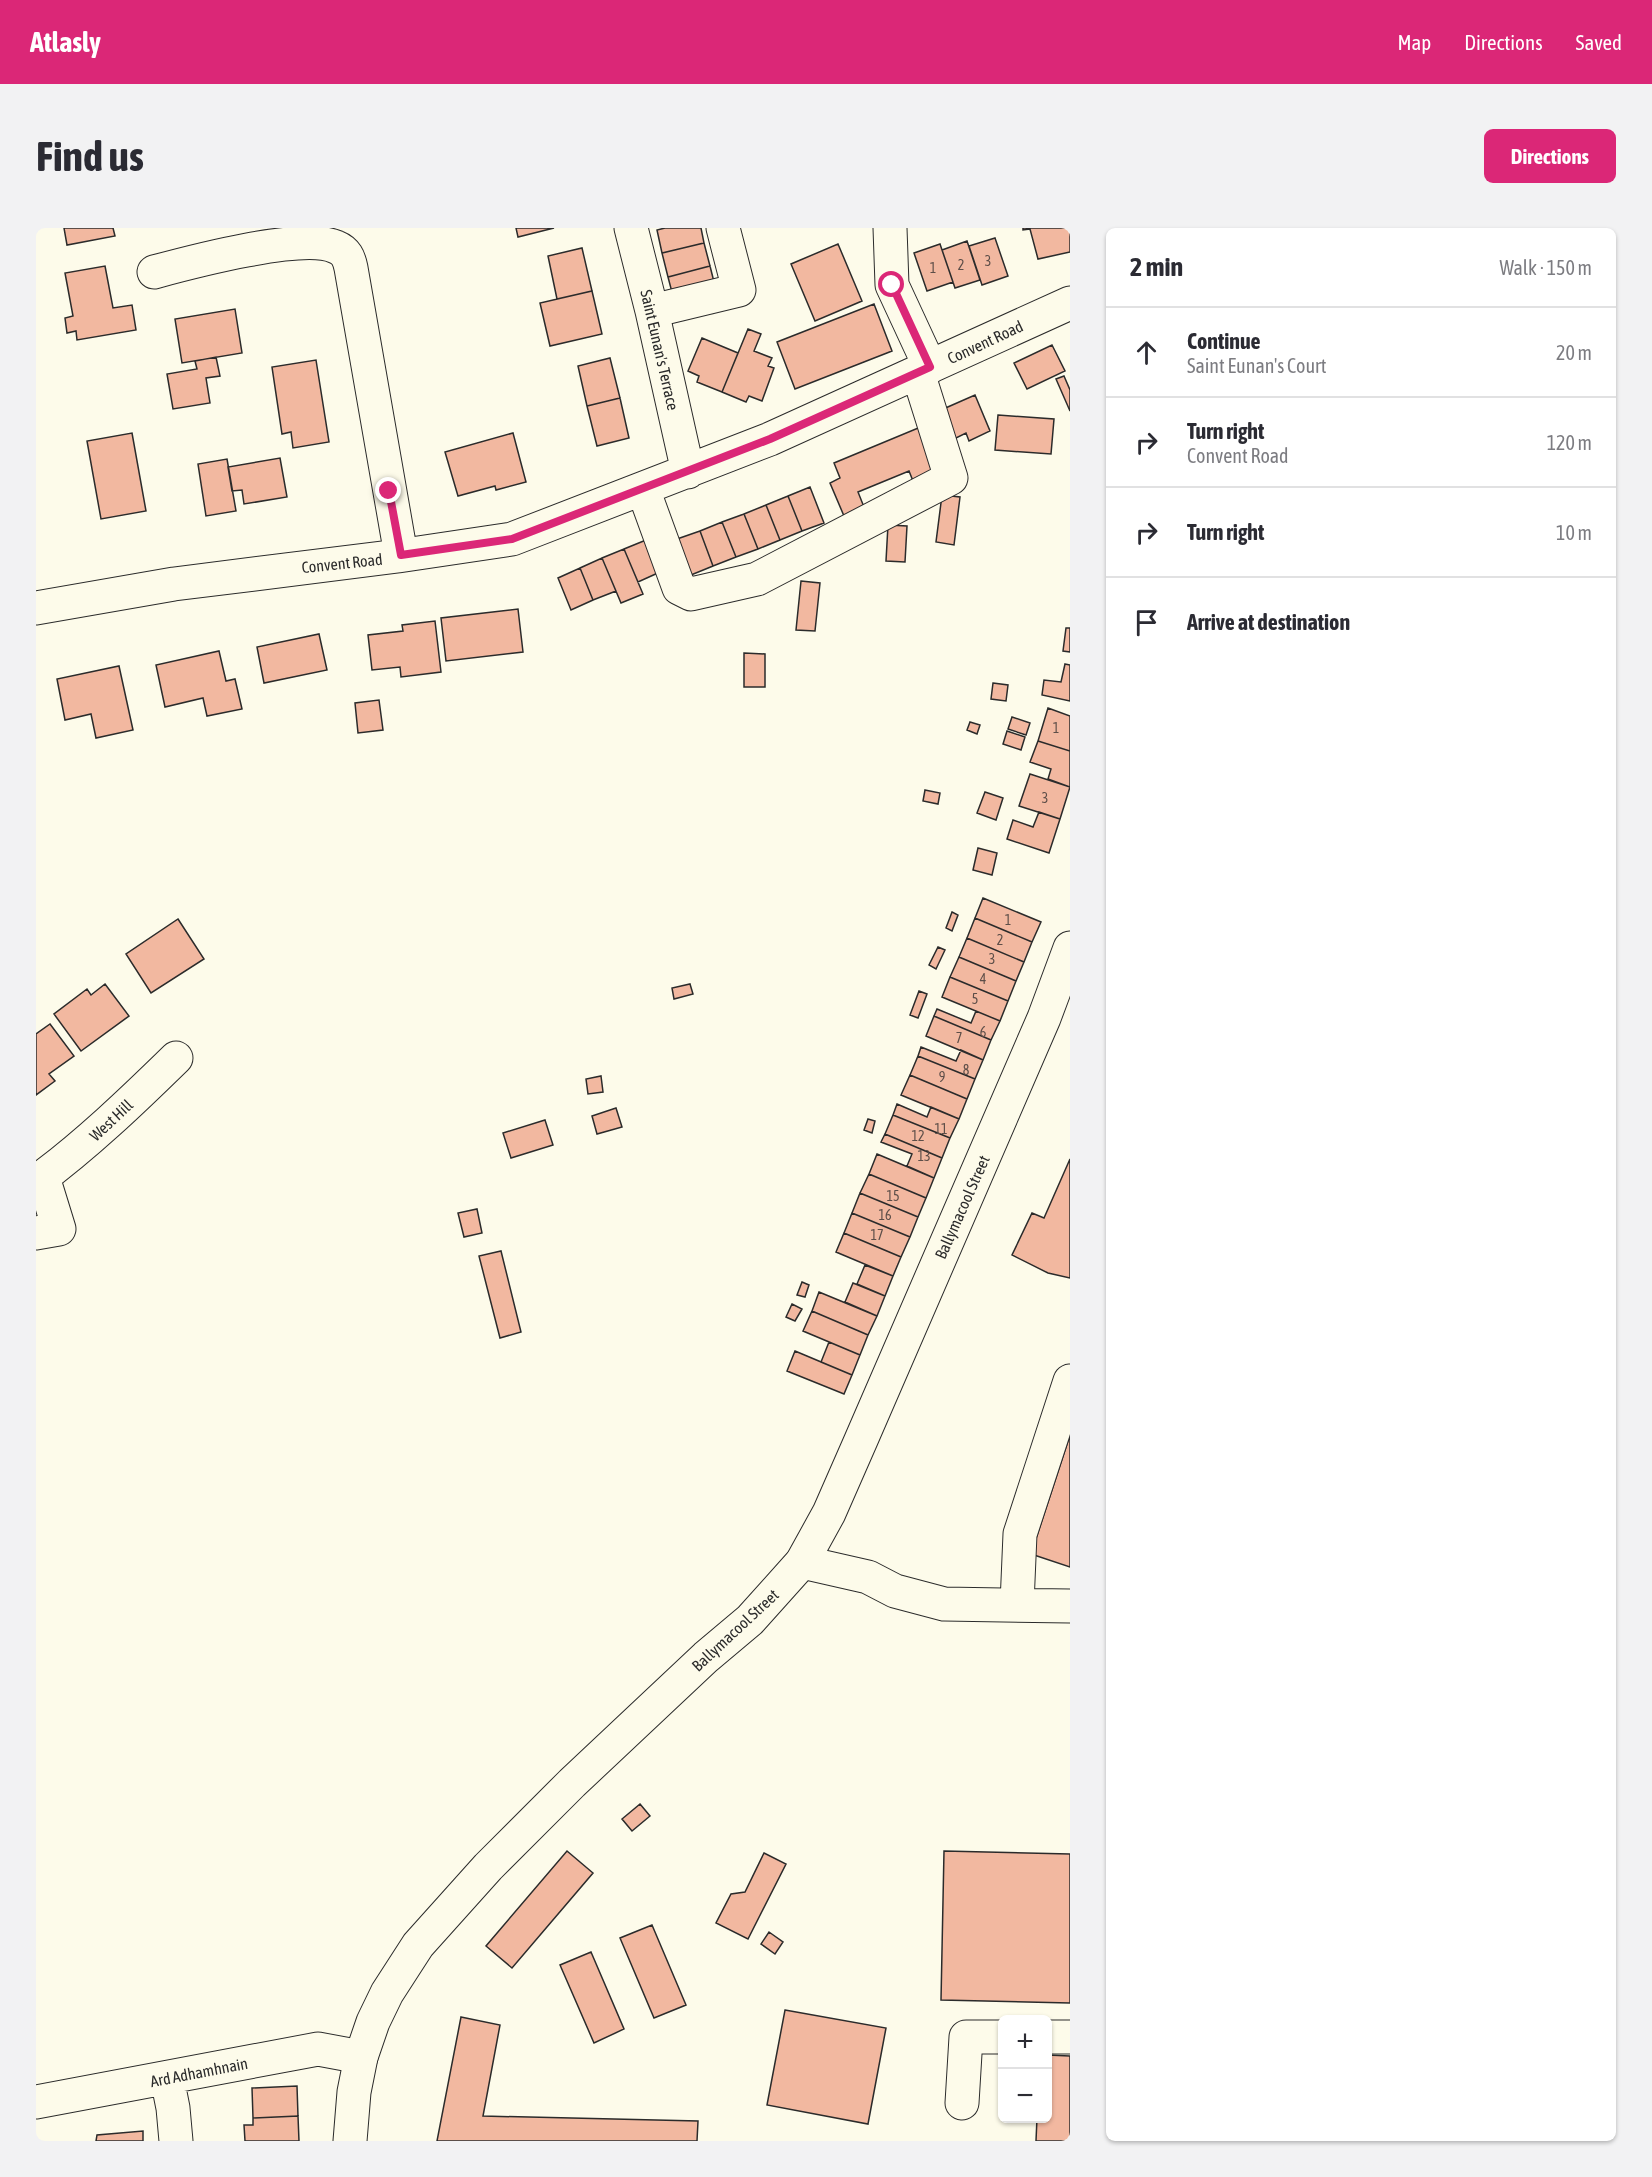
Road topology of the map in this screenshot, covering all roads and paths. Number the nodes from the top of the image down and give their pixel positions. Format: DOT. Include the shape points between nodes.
graph roads {
  1 [pos="631,228"];
  2 [pos="723,228"];
  3 [pos="890,228"];
  4 [pos="209,242"];
  5 [pos="154,272"];
  6 [pos="1070,303"];
  7 [pos="652,311"];
  8 [pos="924,370"];
  9 [pos="688,472"];
  10 [pos="643,489"];
  11 [pos="401,555"];
  12 [pos="36,608"];
  13 [pos="1070,948"];
  14 [pos="176,1058"];
  15 [pos="40,1179"];
  16 [pos="36,1233"];
  17 [pos="1070,1381"];
  18 [pos="802,1562"];
  19 [pos="1017,1604"];
  20 [pos="1070,1606"];
  21 [pos="998,2037"];
  22 [pos="1052,2037"];
  23 [pos="1070,2037"];
  24 [pos="361,2057"];
  25 [pos="167,2078"];
  26 [pos="36,2102"];
  27 [pos="962,2103"];
  28 [pos="176,2141"];
  29 [pos="350,2141"];
  1 -- 7 [label="street, Saint Eunan's Terrace"];
  2 -- 7 [label="street" via="739,290"];
  3 -- 8 [label="street" via="892,285"];
  4 -- 5 [label="street"];
  4 -- 11 [label="street" via="312,242 336,247 347,255"];
  6 -- 8 [label="street, Convent Road"];
  7 -- 9 [label="street, Saint Eunan's Terrace"];
  8 -- 9 [label="street, Convent Road"];
  8 -- 10 [label="street" via="951,478 757,579 691,594 679,588"];
  9 -- 10 [label="street, Convent Road"];
  10 -- 11 [label="street, Convent Road" via="512,539"];
  11 -- 12 [label="street, Convent Road" via="174,584"];
  13 -- 18 [label="street, Ballymacool Street" via="1044,1018 861,1440"];
  14 -- 15 [label="street, West Hill" via="105,1127"];
  15 -- 16 [label="street, West Hill" via="59,1229"];
  17 -- 19 [label="street" via="1020,1534"];
  18 -- 19 [label="street" via="868,1576 895,1591 944,1604"];
  18 -- 24 [label="street, Ballymacool Street" via="750,1620 706,1657 504,1850 418,1945 387,1993"];
  19 -- 20 [label="street"];
  21 -- 27 [label="street" via="966,2037"];
  22 -- 23 [label="street"];
  24 -- 25 [label="street, Ard Adhamhnain" via="318,2049"];
  24 -- 29 [label="street, Ballymacool Street"];
  25 -- 26 [label="street, Ard Adhamhnain"];
  25 -- 28 [label="street"];
}
